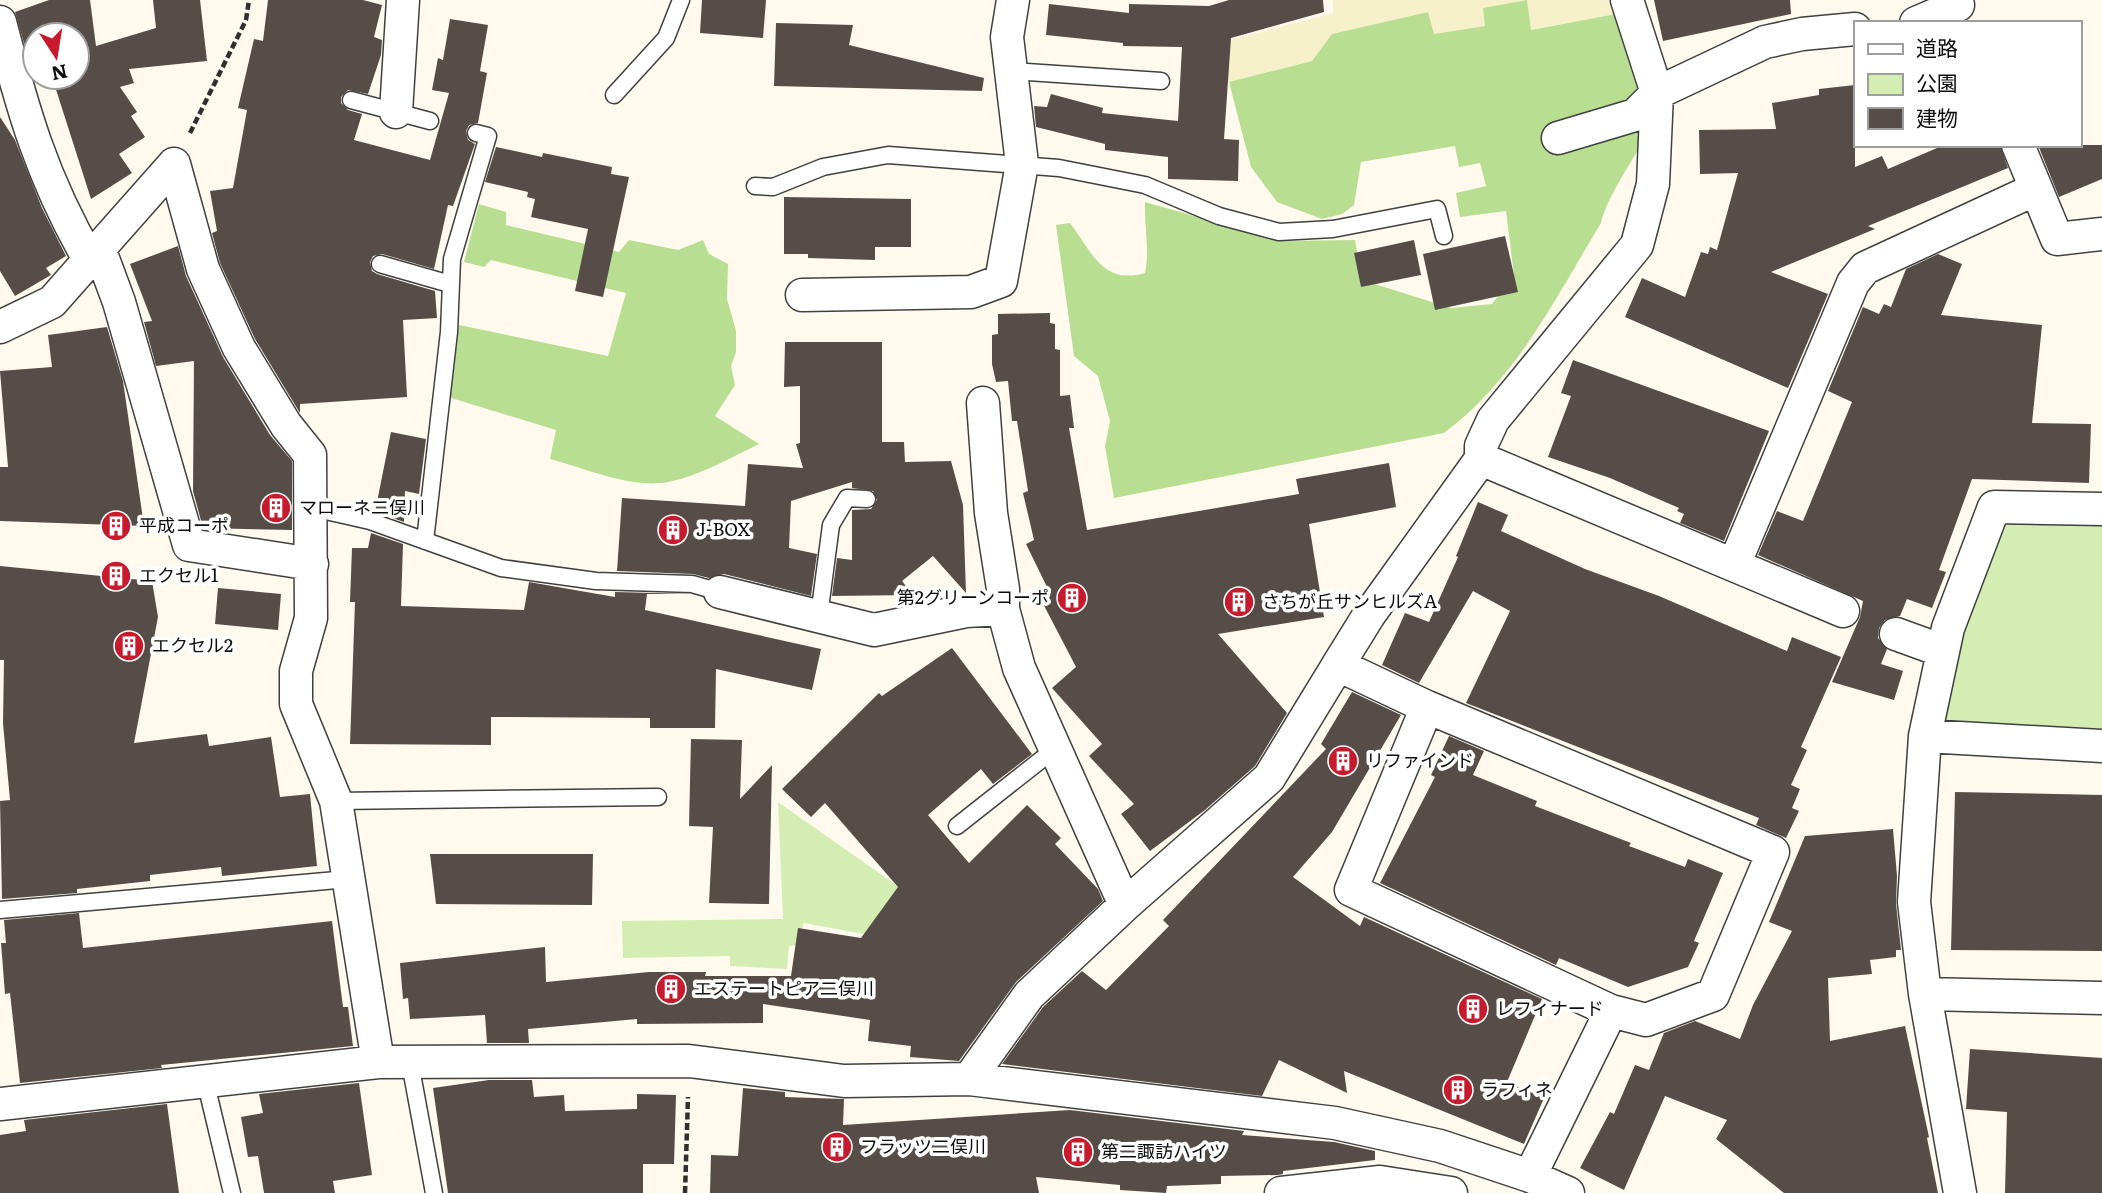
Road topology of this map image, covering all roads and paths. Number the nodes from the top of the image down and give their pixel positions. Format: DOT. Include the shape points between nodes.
graph roads {
  1 [pos="249,0"];
  2 [pos="403,0"];
  3 [pos="681,0"];
  4 [pos="1013,0"];
  5 [pos="1627,0"];
  6 [pos="1964,9"];
  7 [pos="1923,21"];
  8 [pos="0,22"];
  9 [pos="1854,29"];
  10 [pos="1011,71"];
  11 [pos="1161,81"];
  12 [pos="1657,93"];
  13 [pos="614,95"];
  14 [pos="351,100"];
  15 [pos="396,112"];
  16 [pos="430,121"];
  17 [pos="476,133"];
  18 [pos="1558,138"];
  19 [pos="2019,147"];
  20 [pos="174,164"];
  21 [pos="1022,164"];
  22 [pos="755,186"];
  23 [pos="2036,189"];
  24 [pos="2102,234"];
  25 [pos="1444,236"];
  26 [pos="94,253"];
  27 [pos="380,264"];
  28 [pos="450,284"];
  29 [pos="802,296"];
  30 [pos="0,327"];
  31 [pos="983,403"];
  32 [pos="1481,459"];
  33 [pos="867,499"];
  34 [pos="309,507"];
  35 [pos="2102,509"];
  36 [pos="425,541"];
  37 [pos="312,564"];
  38 [pos="1734,565"];
  39 [pos="720,592"];
  40 [pos="1003,609"];
  41 [pos="1843,611"];
  42 [pos="819,617"];
  43 [pos="1896,634"];
  44 [pos="1943,651"];
  45 [pos="1338,665"];
  46 [pos="1427,708"];
  47 [pos="1925,736"];
  48 [pos="2102,746"];
  49 [pos="1056,748"];
  50 [pos="658,797"];
  51 [pos="336,801"];
  52 [pos="957,826"];
  53 [pos="348,879"];
  54 [pos="1125,905"];
  55 [pos="0,910"];
  56 [pos="1925,994"];
  57 [pos="2102,998"];
  58 [pos="1611,1011"];
  59 [pos="689,1061"];
  60 [pos="378,1062"];
  61 [pos="410,1063"];
  62 [pos="969,1079"];
  63 [pos="205,1080"];
  64 [pos="0,1100"];
  65 [pos="1530,1176"];
  66 [pos="1435,1191"];
  67 [pos="232,1193"];
  68 [pos="434,1193"];
  69 [pos="685,1193"];
  70 [pos="1281,1193"];
  71 [pos="1568,1193"];
  72 [pos="1960,1193"];
  1 -- 20 [label="path" via="246,20"];
  2 -- 15 [label="street"];
  3 -- 13 [label="lane" via="666,38"];
  4 -- 10 [label="street" via="1007,37"];
  5 -- 12 [label="street"];
  6 -- 7 [label="street"];
  8 -- 26 [label="street" via="31,139 64,216"];
  9 -- 12 [label="street" via="1765,42"];
  10 -- 11 [label="lane"];
  10 -- 21 [label="street"];
  12 -- 18 [label="street" via="1635,115"];
  12 -- 32 [label="street" via="1653,184 1637,245 1493,420 1480,446"];
  14 -- 15 [label="lane"];
  15 -- 16 [label="lane"];
  17 -- 28 [label="lane" via="488,136 452,259"];
  19 -- 23 [label="street"];
  20 -- 26 [label="street"];
  20 -- 34 [label="street" via="203,269 239,348 310,455"];
  21 -- 22 [label="lane" via="887,155 823,167 773,187"];
  21 -- 25 [label="lane" via="1145,185 1219,216 1279,232 1333,229 1437,209"];
  21 -- 29 [label="street" via="1001,281 971,292"];
  23 -- 24 [label="street" via="2057,239"];
  23 -- 38 [label="street" via="1865,268 1853,283"];
  26 -- 30 [label="street" via="52,302"];
  26 -- 37 [label="street" via="119,302 189,545"];
  27 -- 28 [label="lane"];
  28 -- 36 [label="lane" via="449,332"];
  31 -- 40 [label="street"];
  32 -- 38 [label="street"];
  32 -- 45 [label="street"];
  33 -- 42 [label="lane" via="847,498 831,525"];
  34 -- 36 [label="lane" via="370,521"];
  34 -- 37 [label="street"];
  35 -- 44 [label="street" via="1994,507"];
  36 -- 39 [label="lane" via="501,568 596,581 692,584"];
  37 -- 51 [label="street" via="311,618 296,671 296,704"];
  38 -- 41 [label="street"];
  39 -- 42 [label="street"];
  40 -- 42 [label="street" via="966,611 874,630"];
  40 -- 49 [label="street" via="1019,668"];
  43 -- 44 [label="street"];
  44 -- 47 [label="street"];
  45 -- 46 [label="street"];
  45 -- 54 [label="street" via="1269,778"];
  46 -- 58 [label="street" via="1351,890"];
  46 -- 58 [label="street" via="1773,852 1713,995 1646,1020"];
  47 -- 48 [label="street"];
  47 -- 56 [label="street" via="1914,902"];
  49 -- 52 [label="lane"];
  49 -- 54 [label="street"];
  50 -- 51 [label="lane"];
  51 -- 53 [label="street"];
  53 -- 55 [label="lane"];
  53 -- 60 [label="street"];
  54 -- 62 [label="street" via="1025,999"];
  56 -- 57 [label="street"];
  56 -- 72 [label="street"];
  58 -- 65 [label="street"];
  59 -- 61 [label="street"];
  59 -- 62 [label="street" via="844,1081"];
  59 -- 69 [label="path"];
  60 -- 61 [label="street"];
  60 -- 63 [label="street"];
  61 -- 68 [label="lane"];
  62 -- 65 [label="street" via="1335,1123 1440,1146"];
  63 -- 64 [label="street"];
  63 -- 67 [label="lane"];
  65 -- 71 [label="street"];
  66 -- 70 [label="street" via="1380,1182"];
}
